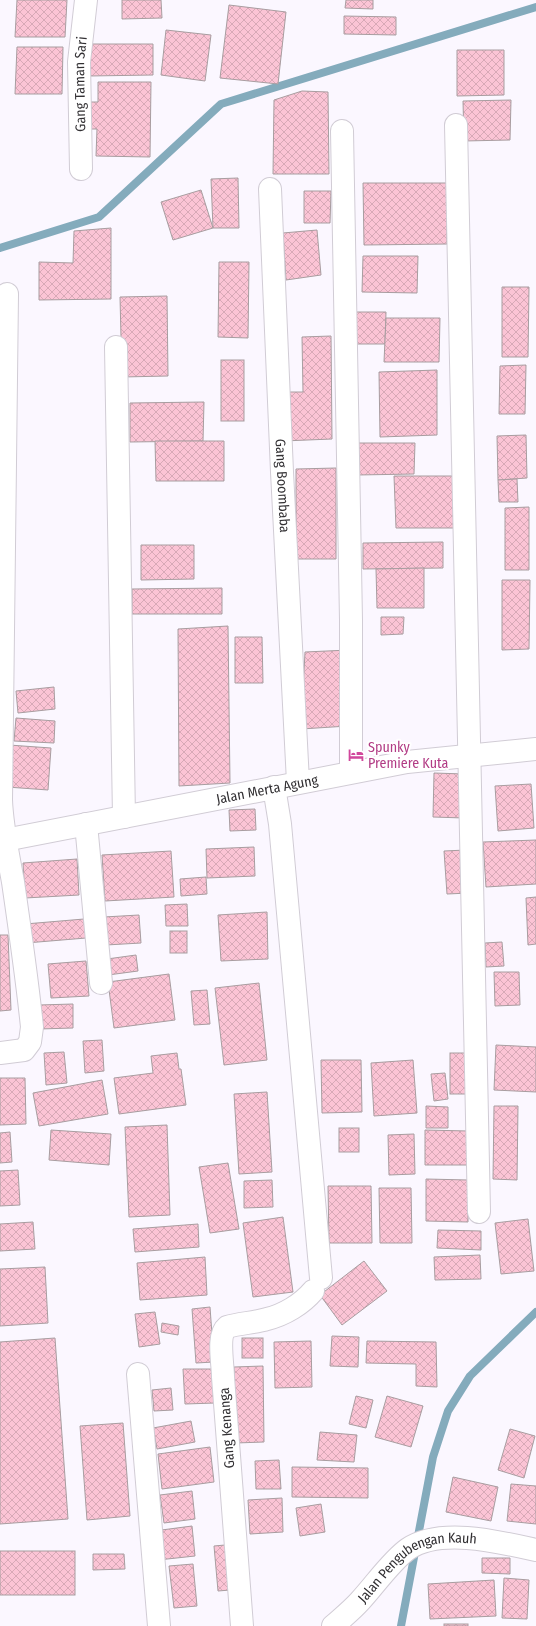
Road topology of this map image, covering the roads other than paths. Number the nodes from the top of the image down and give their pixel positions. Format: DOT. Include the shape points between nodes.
graph roads {
  1 [pos="86,0"];
  2 [pos="456,125"];
  3 [pos="342,132"];
  4 [pos="81,169"];
  5 [pos="270,189"];
  6 [pos="7,294"];
  7 [pos="116,347"];
  8 [pos="536,750"];
  9 [pos="469,756"];
  10 [pos="351,772"];
  11 [pos="298,782"];
  12 [pos="274,787"];
  13 [pos="124,817"];
  14 [pos="86,824"];
  15 [pos="3,840"];
  16 [pos="101,983"];
  17 [pos="0,1053"];
  18 [pos="479,1212"];
  19 [pos="138,1374"];
  20 [pos="536,1550"];
  21 [pos="158,1626"];
  22 [pos="242,1626"];
  23 [pos="333,1626"];
  1 -- 4 [label="street, Gang Taman Sari" via="79,62"];
  2 -- 9 [label="street"];
  3 -- 10 [label="street" via="351,612"];
  5 -- 11 [label="street, Gang Boombaba"];
  6 -- 15 [label="street" via="0,800"];
  7 -- 13 [label="street"];
  8 -- 9 [label="street, Jalan Merta Agung"];
  9 -- 10 [label="street, Jalan Merta Agung" via="407,762"];
  9 -- 18 [label="street"];
  10 -- 11 [label="street, Jalan Merta Agung"];
  11 -- 12 [label="street, Jalan Merta Agung"];
  12 -- 13 [label="street, Jalan Merta Agung"];
  12 -- 22 [label="street, Gang Kenanga" via="280,824 317,1284 307,1298 290,1309 268,1319 227,1326 222,1332"];
  13 -- 14 [label="street, Jalan Merta Agung"];
  14 -- 15 [label="street, Jalan Merta Agung"];
  14 -- 16 [label="street"];
  15 -- 17 [label="street" via="20,930 32,1027 30,1042 24,1050"];
  19 -- 21 [label="street"];
  20 -- 23 [label="street, Jalan Pengubengan Kauh" via="469,1538 437,1538 414,1546"];
}
